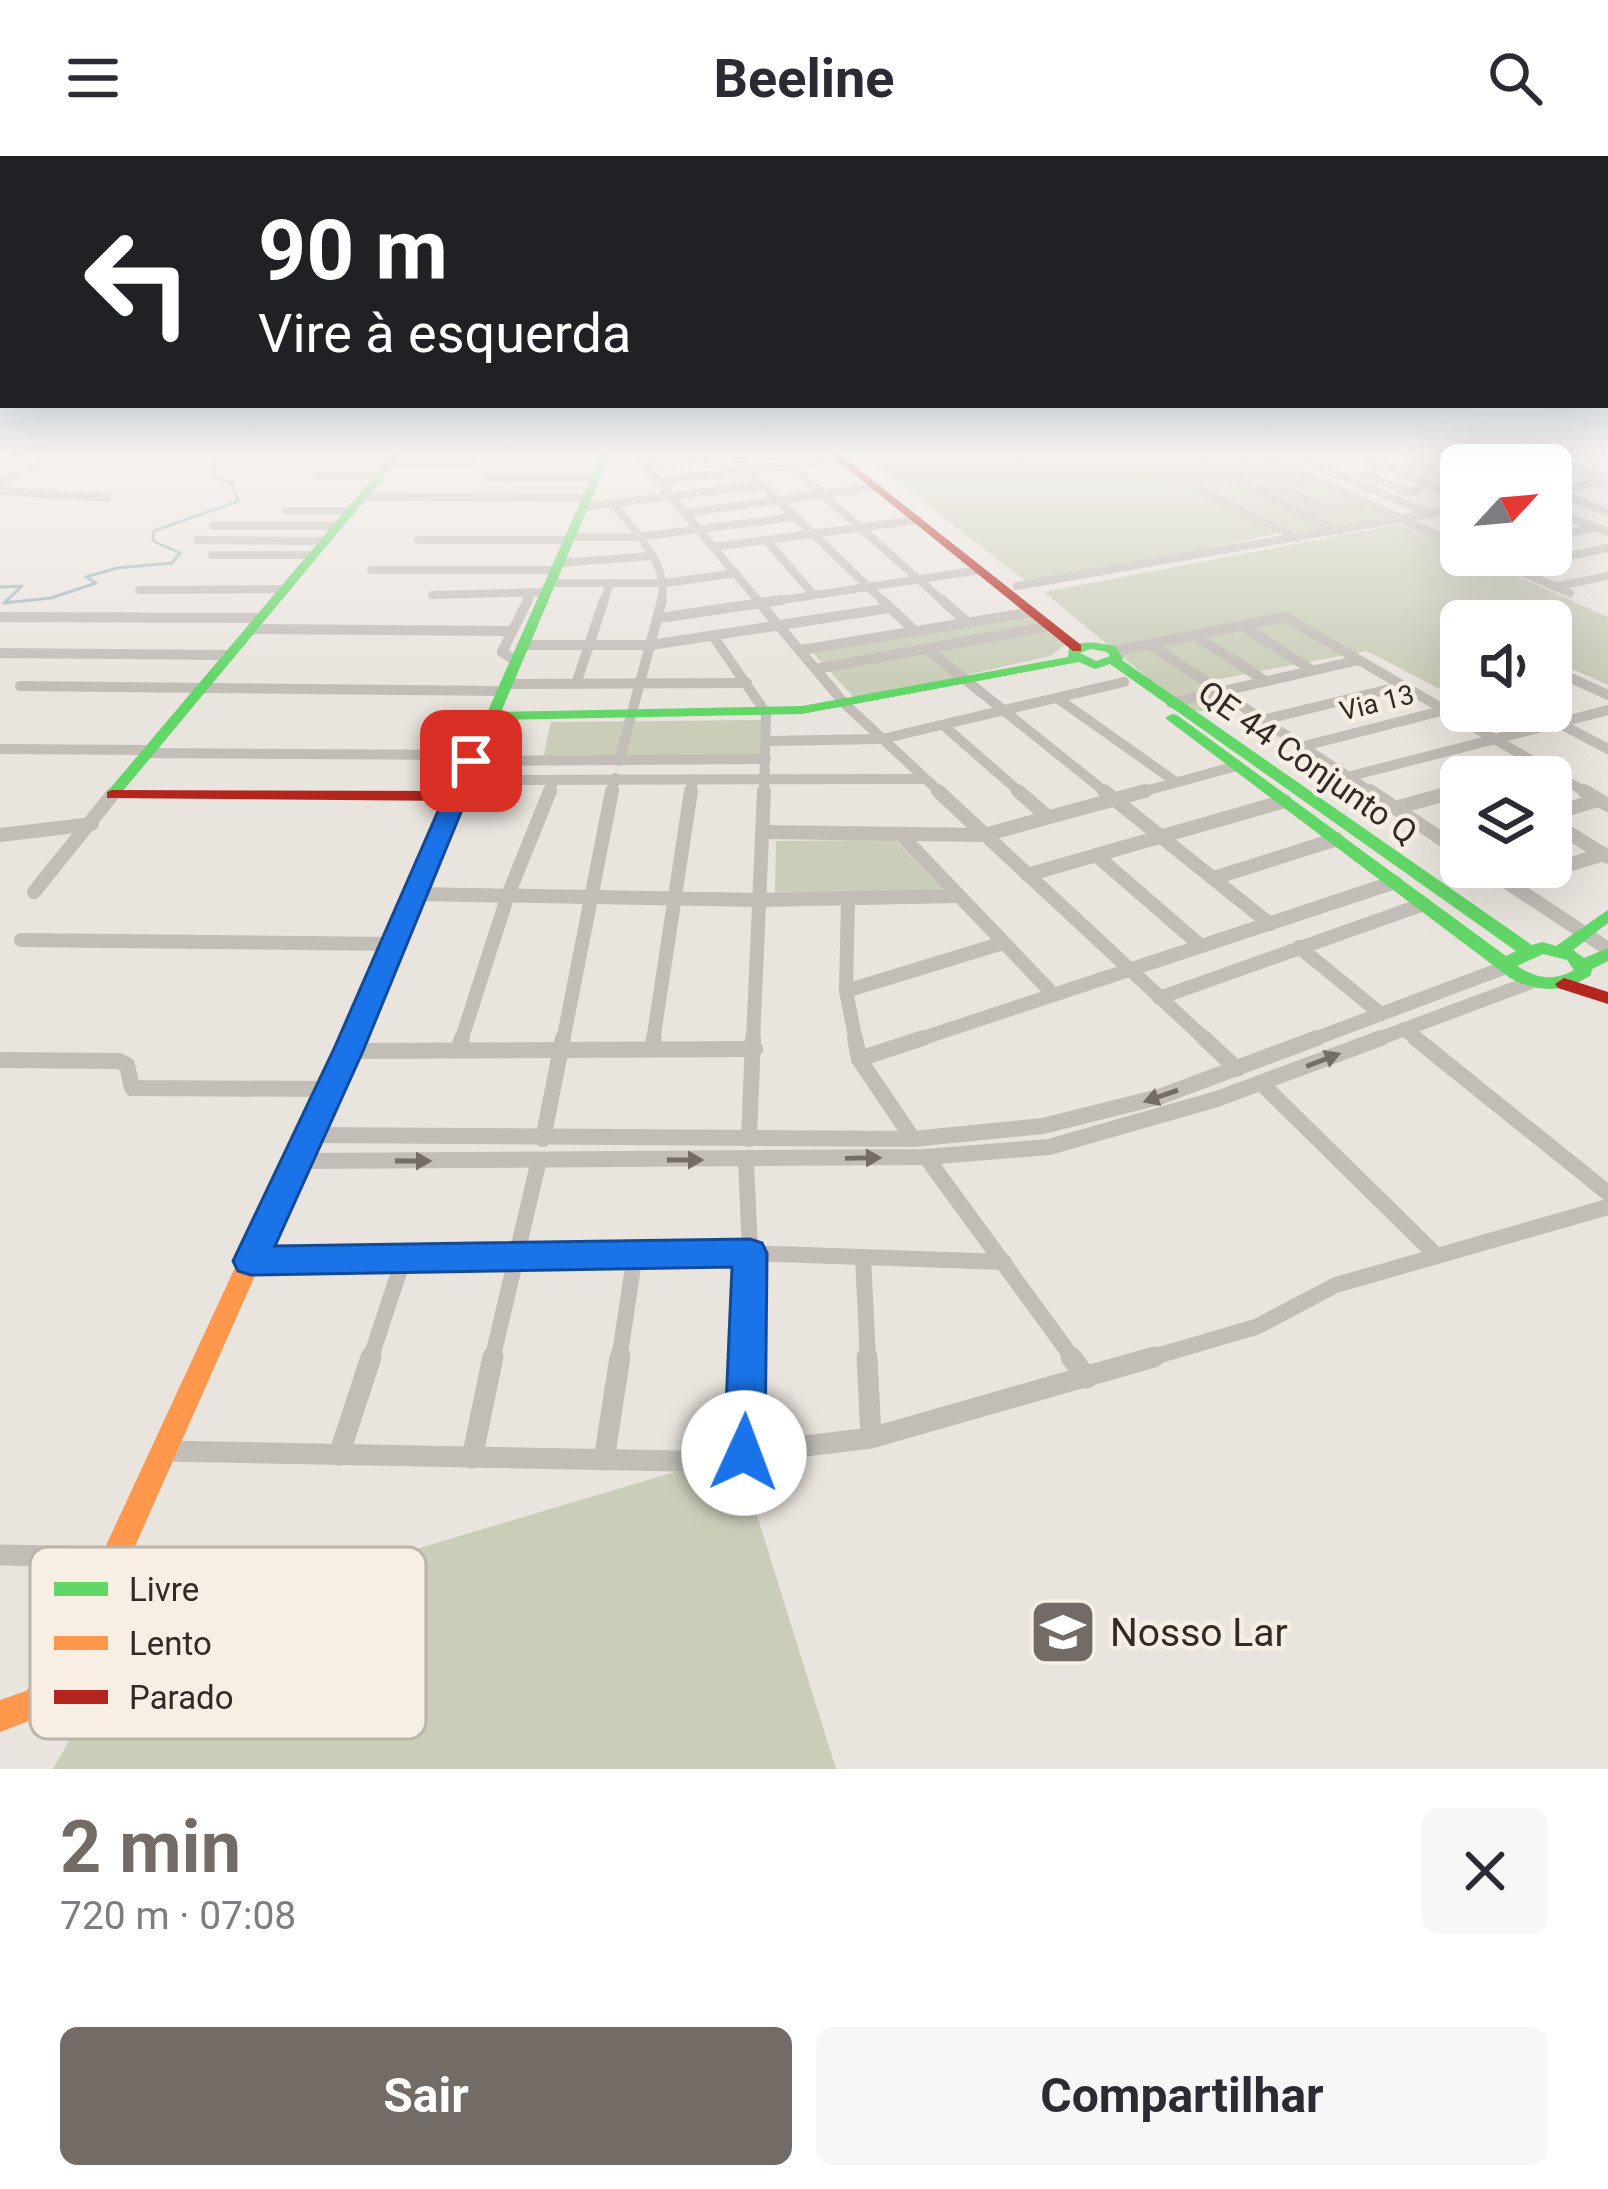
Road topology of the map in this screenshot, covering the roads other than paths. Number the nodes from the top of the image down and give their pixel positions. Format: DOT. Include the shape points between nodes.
graph roads {
  1 [pos="319,528"];
  2 [pos="336,528"];
  3 [pos="573,528"];
  4 [pos="632,528"];
  5 [pos="704,528"];
  6 [pos="807,528"];
  7 [pos="851,528"];
  8 [pos="861,528"];
  9 [pos="931,528"];
  10 [pos="935,528"];
  11 [pos="1277,528"];
  12 [pos="1333,528"];
  13 [pos="1355,528"];
  14 [pos="1421,528"];
  15 [pos="698,529"];
  16 [pos="1339,531"];
  17 [pos="331,534"];
  18 [pos="813,534"];
  19 [pos="1438,536"];
  20 [pos="638,537"];
  21 [pos="569,538"];
  22 [pos="1297,538"];
  23 [pos="418,540"];
  24 [pos="766,540"];
  25 [pos="955,544"];
  26 [pos="713,547"];
  27 [pos="1608,548"];
  28 [pos="212,555"];
  29 [pos="1574,555"];
  30 [pos="652,556"];
  31 [pos="371,570"];
  32 [pos="980,570"];
  33 [pos="736,573"];
  34 [pos="1529,576"];
  35 [pos="1608,576"];
  36 [pos="918,579"];
  37 [pos="548,580"];
  38 [pos="666,583"];
  39 [pos="610,584"];
  40 [pos="866,586"];
  41 [pos="1017,586"];
  42 [pos="1554,587"];
  43 [pos="285,589"];
  44 [pos="139,590"];
  45 [pos="1570,593"];
  46 [pos="813,594"];
  47 [pos="432,596"];
  48 [pos="760,602"];
  49 [pos="890,608"];
  50 [pos="1032,612"];
  51 [pos="0,616"];
  52 [pos="659,618"];
  53 [pos="968,622"];
  54 [pos="256,624"];
  55 [pos="781,625"];
  56 [pos="1050,626"];
  57 [pos="1243,626"];
  58 [pos="915,631"];
  59 [pos="1194,635"];
  60 [pos="713,636"];
  61 [pos="1149,644"];
  62 [pos="517,645"];
  63 [pos="589,645"];
  64 [pos="651,645"];
  65 [pos="927,649"];
  66 [pos="802,650"];
  67 [pos="1081,651"];
  68 [pos="0,653"];
  69 [pos="230,655"];
  70 [pos="1110,659"];
  71 [pos="1359,660"];
  72 [pos="816,669"];
  73 [pos="1312,670"];
  74 [pos="1572,679"];
  75 [pos="1264,680"];
  76 [pos="966,682"];
  77 [pos="1124,682"];
  78 [pos="747,683"];
  79 [pos="576,684"];
  80 [pos="641,684"];
  81 [pos="504,685"];
  82 [pos="20,686"];
  83 [pos="204,686"];
  84 [pos="1402,686"];
  85 [pos="1223,690"];
  86 [pos="1608,695"];
  87 [pos="1057,698"];
  88 [pos="1171,703"];
  89 [pos="845,704"];
  90 [pos="1440,710"];
  91 [pos="1608,710"];
  92 [pos="1440,711"];
  93 [pos="766,712"];
  94 [pos="1001,712"];
  95 [pos="490,716"];
  96 [pos="630,716"];
  97 [pos="1266,719"];
  98 [pos="1572,719"];
  99 [pos="943,725"];
  100 [pos="1572,730"];
  101 [pos="1478,732"];
  102 [pos="1518,732"];
  103 [pos="882,739"];
  104 [pos="1490,739"];
  105 [pos="767,741"];
  106 [pos="1304,746"];
  107 [pos="0,748"];
  108 [pos="1608,749"];
  109 [pos="149,751"];
  110 [pos="1520,756"];
  111 [pos="766,760"];
  112 [pos="619,761"];
  113 [pos="1237,766"];
  114 [pos="466,773"];
  115 [pos="1351,776"];
  116 [pos="615,778"];
  117 [pos="764,778"];
  118 [pos="693,779"];
  119 [pos="924,779"];
  120 [pos="554,780"];
  121 [pos="1176,782"];
  122 [pos="1572,784"];
  123 [pos="112,796"];
  124 [pos="1440,796"];
  125 [pos="1110,799"];
  126 [pos="1285,801"];
  127 [pos="1605,801"];
  128 [pos="1395,808"];
  129 [pos="1572,811"];
  130 [pos="1048,817"];
  131 [pos="92,824"];
  132 [pos="765,832"];
  133 [pos="1572,832"];
  134 [pos="1440,833"];
  135 [pos="0,835"];
  136 [pos="901,835"];
  137 [pos="984,835"];
  138 [pos="1162,837"];
  139 [pos="1336,838"];
  140 [pos="1096,855"];
  141 [pos="1606,855"];
  142 [pos="1572,865"];
  143 [pos="1028,875"];
  144 [pos="1214,878"];
  145 [pos="1395,882"];
  146 [pos="1516,888"];
  147 [pos="34,892"];
  148 [pos="415,894"];
  149 [pos="508,895"];
  150 [pos="678,896"];
  151 [pos="958,896"];
  152 [pos="591,897"];
  153 [pos="848,899"];
  154 [pos="760,900"];
  155 [pos="1424,904"];
  156 [pos="1608,915"];
  157 [pos="1270,924"];
  158 [pos="1585,933"];
  159 [pos="21,940"];
  160 [pos="1003,943"];
  161 [pos="394,944"];
  162 [pos="1201,946"];
  163 [pos="1299,947"];
  164 [pos="1528,951"];
  165 [pos="1561,951"];
  166 [pos="1608,951"];
  167 [pos="1506,966"];
  168 [pos="1585,968"];
  169 [pos="1130,971"];
  170 [pos="1529,982"];
  171 [pos="1564,984"];
  172 [pos="846,991"];
  173 [pos="1053,994"];
  174 [pos="1159,998"];
  175 [pos="1381,1014"];
  176 [pos="1404,1029"];
  177 [pos="459,1048"];
  178 [pos="559,1049"];
  179 [pos="652,1049"];
  180 [pos="755,1049"];
  181 [pos="348,1051"];
  182 [pos="859,1059"];
  183 [pos="0,1060"];
  184 [pos="1237,1069"];
  185 [pos="1197,1083"];
  186 [pos="1261,1083"];
  187 [pos="330,1089"];
  188 [pos="1217,1099"];
  189 [pos="307,1135"];
  190 [pos="543,1139"];
  191 [pos="620,1139"];
  192 [pos="749,1139"];
  193 [pos="913,1139"];
  194 [pos="926,1157"];
  195 [pos="539,1160"];
  196 [pos="614,1160"];
  197 [pos="746,1160"];
  198 [pos="296,1161"];
  199 [pos="1608,1193"];
  200 [pos="1608,1207"];
  201 [pos="750,1253"];
  202 [pos="635,1254"];
  203 [pos="1435,1254"];
  204 [pos="514,1255"];
  205 [pos="404,1257"];
  206 [pos="862,1257"];
  207 [pos="251,1261"];
  208 [pos="1004,1262"];
  209 [pos="1087,1378"];
  210 [pos="871,1438"];
  211 [pos="163,1451"];
  212 [pos="744,1453"];
  213 [pos="340,1455"];
  214 [pos="472,1458"];
  215 [pos="604,1460"];
  216 [pos="119,1547"];
  217 [pos="0,1555"];
  218 [pos="30,1556"];
  219 [pos="30,1708"];
  220 [pos="0,1716"];
  1 -- 17 [label="street"];
  2 -- 17 [label="street"];
  3 -- 21 [label="street"];
  4 -- 20 [label="street"];
  5 -- 15 [label="street"];
  6 -- 18 [label="street"];
  7 -- 18 [label="street"];
  8 -- 36 [label="street"];
  9 -- 25 [label="street"];
  10 -- 25 [label="street"];
  11 -- 22 [label="street"];
  12 -- 16 [label="street"];
  13 -- 16 [label="street"];
  14 -- 19 [label="street"];
  15 -- 20 [label="street"];
  15 -- 26 [label="street"];
  16 -- 22 [label="street"];
  17 -- 17 [label="street" via="205,533"];
  17 -- 28 [label="street"];
  17 -- 43 [label="street"];
  18 -- 24 [label="street"];
  18 -- 40 [label="street"];
  20 -- 21 [label="street"];
  20 -- 30 [label="street"];
  21 -- 23 [label="street"];
  21 -- 37 [label="street"];
  22 -- 41 [label="street"];
  24 -- 26 [label="street"];
  24 -- 46 [label="street"];
  25 -- 32 [label="street"];
  25 -- 41 [label="street"];
  26 -- 33 [label="street"];
  27 -- 29 [label="street"];
  30 -- 37 [label="street"];
  30 -- 38 [label="street"];
  31 -- 37 [label="street"];
  32 -- 36 [label="street"];
  32 -- 50 [label="street"];
  33 -- 38 [label="street"];
  33 -- 48 [label="street"];
  34 -- 42 [label="street"];
  35 -- 42 [label="street"];
  36 -- 40 [label="street"];
  36 -- 53 [label="street"];
  37 -- 39 [label="street"];
  37 -- 47 [label="street"];
  37 -- 62 [label="street"];
  38 -- 39 [label="street"];
  38 -- 52 [label="street"];
  39 -- 63 [label="street"];
  40 -- 46 [label="street"];
  40 -- 49 [label="street"];
  41 -- 67 [label="street"];
  42 -- 45 [label="street"];
  43 -- 44 [label="street"];
  43 -- 54 [label="street"];
  46 -- 48 [label="street"];
  48 -- 52 [label="street"];
  48 -- 55 [label="street"];
  49 -- 55 [label="street"];
  49 -- 58 [label="street"];
  50 -- 53 [label="street"];
  50 -- 56 [label="street"];
  51 -- 54 [label="street"];
  52 -- 64 [label="street"];
  53 -- 58 [label="street"];
  54 -- 62 [label="street"];
  54 -- 69 [label="street"];
  55 -- 60 [label="street"];
  55 -- 66 [label="street"];
  56 -- 65 [label="street"];
  56 -- 67 [label="street"];
  57 -- 59 [label="street"];
  57 -- 71 [label="street" via="1285,617"];
  57 -- 73 [label="street"];
  58 -- 66 [label="street"];
  59 -- 61 [label="street"];
  59 -- 75 [label="street"];
  60 -- 64 [label="street"];
  60 -- 78 [label="street"];
  61 -- 70 [label="street"];
  61 -- 85 [label="street"];
  62 -- 63 [label="street"];
  62 -- 81 [label="street"];
  63 -- 64 [label="street"];
  63 -- 79 [label="street"];
  64 -- 80 [label="street"];
  65 -- 72 [label="street"];
  65 -- 76 [label="street"];
  66 -- 72 [label="street"];
  67 -- 70 [label="street"];
  67 -- 76 [label="street"];
  68 -- 69 [label="street"];
  69 -- 83 [label="street"];
  70 -- 77 [label="street, QE 44 Conjunto Q"];
  70 -- 88 [label="street, QE 44 Conjunto Q"];
  71 -- 73 [label="street"];
  71 -- 84 [label="street"];
  72 -- 89 [label="street"];
  73 -- 75 [label="street"];
  74 -- 86 [label="street"];
  75 -- 85 [label="street"];
  76 -- 89 [label="street"];
  76 -- 94 [label="street"];
  77 -- 87 [label="street"];
  77 -- 113 [label="street, QE 44 Conjunto Q"];
  78 -- 80 [label="street"];
  78 -- 93 [label="street"];
  79 -- 80 [label="street"];
  79 -- 81 [label="street"];
  80 -- 96 [label="street"];
  81 -- 83 [label="street"];
  81 -- 95 [label="street"];
  82 -- 83 [label="street"];
  83 -- 109 [label="street"];
  84 -- 90 [label="street"];
  84 -- 97 [label="street"];
  85 -- 88 [label="street"];
  85 -- 97 [label="street"];
  87 -- 94 [label="street"];
  87 -- 121 [label="street"];
  88 -- 164 [label="street, QE 44 Conjunto Q"];
  89 -- 93 [label="street"];
  89 -- 103 [label="street"];
  91 -- 98 [label="street"];
  92 -- 106 [label="street, Via 13"];
  93 -- 96 [label="street"];
  93 -- 105 [label="street"];
  94 -- 99 [label="street"];
  94 -- 125 [label="street"];
  95 -- 96 [label="street"];
  95 -- 114 [label="street"];
  96 -- 112 [label="street"];
  97 -- 106 [label="street"];
  99 -- 103 [label="street"];
  99 -- 130 [label="street"];
  100 -- 108 [label="street"];
  101 -- 104 [label="street"];
  102 -- 104 [label="street"];
  103 -- 105 [label="street"];
  103 -- 119 [label="street"];
  104 -- 110 [label="street"];
  104 -- 115 [label="street"];
  105 -- 111 [label="street"];
  106 -- 115 [label="street"];
  107 -- 109 [label="street"];
  109 -- 114 [label="street"];
  109 -- 123 [label="street"];
  111 -- 112 [label="street"];
  111 -- 117 [label="street"];
  112 -- 114 [label="street"];
  113 -- 121 [label="street"];
  113 -- 126 [label="street, QE 44 Conjunto Q"];
  114 -- 120 [label="street"];
  114 -- 123 [label="street"];
  114 -- 148 [label="street"];
  115 -- 128 [label="street"];
  116 -- 118 [label="street"];
  116 -- 120 [label="street"];
  116 -- 152 [label="street"];
  117 -- 118 [label="street"];
  117 -- 119 [label="street"];
  117 -- 132 [label="street"];
  118 -- 150 [label="street"];
  119 -- 137 [label="street"];
  120 -- 149 [label="street"];
  121 -- 125 [label="street"];
  122 -- 127 [label="street"];
  123 -- 131 [label="street"];
  124 -- 128 [label="street"];
  125 -- 130 [label="street"];
  125 -- 138 [label="street"];
  126 -- 138 [label="street"];
  126 -- 139 [label="street, QE 44 Conjunto Q"];
  127 -- 129 [label="street"];
  128 -- 134 [label="street"];
  130 -- 137 [label="street"];
  131 -- 135 [label="street"];
  131 -- 147 [label="street"];
  132 -- 136 [label="street"];
  132 -- 154 [label="street"];
  133 -- 141 [label="street"];
  136 -- 137 [label="street"];
  136 -- 151 [label="street"];
  137 -- 143 [label="street"];
  138 -- 140 [label="street"];
  138 -- 144 [label="street"];
  139 -- 144 [label="street"];
  139 -- 145 [label="street, QE 44 Conjunto Q"];
  140 -- 143 [label="street"];
  140 -- 162 [label="street"];
  141 -- 142 [label="street"];
  143 -- 169 [label="street"];
  144 -- 157 [label="street"];
  145 -- 155 [label="street, QE 44 Conjunto Q"];
  145 -- 157 [label="street"];
  146 -- 158 [label="street"];
  148 -- 149 [label="street"];
  148 -- 161 [label="street"];
  149 -- 152 [label="street"];
  149 -- 177 [label="street"];
  150 -- 152 [label="street"];
  150 -- 154 [label="street"];
  150 -- 179 [label="street"];
  151 -- 153 [label="street"];
  151 -- 160 [label="street"];
  152 -- 178 [label="street"];
  153 -- 154 [label="street"];
  153 -- 172 [label="street"];
  154 -- 180 [label="street"];
  155 -- 163 [label="street"];
  155 -- 167 [label="street, QE 44 Conjunto Q"];
  156 -- 158 [label="street"];
  157 -- 162 [label="street"];
  158 -- 165 [label="street"];
  158 -- 166 [label="street"];
  159 -- 161 [label="street"];
  160 -- 172 [label="street"];
  160 -- 173 [label="street"];
  161 -- 181 [label="street"];
  162 -- 169 [label="street"];
  163 -- 174 [label="street"];
  163 -- 175 [label="street"];
  164 -- 165 [label="street"];
  164 -- 167 [label="street"];
  165 -- 168 [label="street"];
  166 -- 168 [label="street"];
  167 -- 170 [label="street, QE 44 Conjunto Q"];
  167 -- 175 [label="street"];
  168 -- 171 [label="street"];
  168 -- 171 [label="street" via="1608,998"];
  169 -- 173 [label="street"];
  169 -- 174 [label="street"];
  170 -- 171 [label="street"];
  170 -- 176 [label="street"];
  172 -- 182 [label="street"];
  173 -- 182 [label="street"];
  174 -- 184 [label="street"];
  175 -- 184 [label="street"];
  186 -- 176 [label="street, one-way"];
  176 -- 199 [label="street"];
  177 -- 178 [label="street"];
  177 -- 181 [label="street"];
  178 -- 179 [label="street"];
  178 -- 190 [label="street"];
  179 -- 180 [label="street"];
  180 -- 192 [label="street"];
  181 -- 187 [label="street"];
  182 -- 193 [label="street"];
  183 -- 187 [label="street" via="124,1062 132,1088"];
  184 -- 185 [label="street"];
  185 -- 188 [label="street"];
  185 -- 193 [label="street, one-way" via="1099,1115"];
  186 -- 188 [label="street"];
  186 -- 203 [label="street"];
  187 -- 189 [label="street"];
  188 -- 194 [label="street" via="1061,1145"];
  189 -- 190 [label="street"];
  189 -- 198 [label="street"];
  190 -- 191 [label="street"];
  191 -- 192 [label="street"];
  191 -- 196 [label="street" via="610,1144"];
  192 -- 193 [label="street"];
  197 -- 194 [label="street, one-way"];
  194 -- 208 [label="street"];
  195 -- 196 [label="street"];
  198 -- 195 [label="street, one-way"];
  195 -- 204 [label="street"];
  196 -- 197 [label="street, one-way"];
  197 -- 201 [label="street"];
  198 -- 207 [label="street"];
  200 -- 203 [label="street"];
  201 -- 202 [label="street"];
  201 -- 206 [label="street"];
  201 -- 212 [label="street"];
  202 -- 204 [label="street"];
  202 -- 215 [label="street"];
  203 -- 209 [label="street" via="1336,1285 1256,1328"];
  204 -- 205 [label="street"];
  204 -- 214 [label="street"];
  205 -- 207 [label="street"];
  205 -- 213 [label="street"];
  206 -- 208 [label="street"];
  206 -- 210 [label="street"];
  207 -- 211 [label="street"];
  208 -- 209 [label="street"];
  209 -- 210 [label="street"];
  210 -- 212 [label="street"];
  211 -- 213 [label="street"];
  211 -- 216 [label="street"];
  212 -- 215 [label="street"];
  213 -- 214 [label="street"];
  214 -- 215 [label="street"];
  217 -- 218 [label="street"];
  219 -- 220 [label="street"];
}
